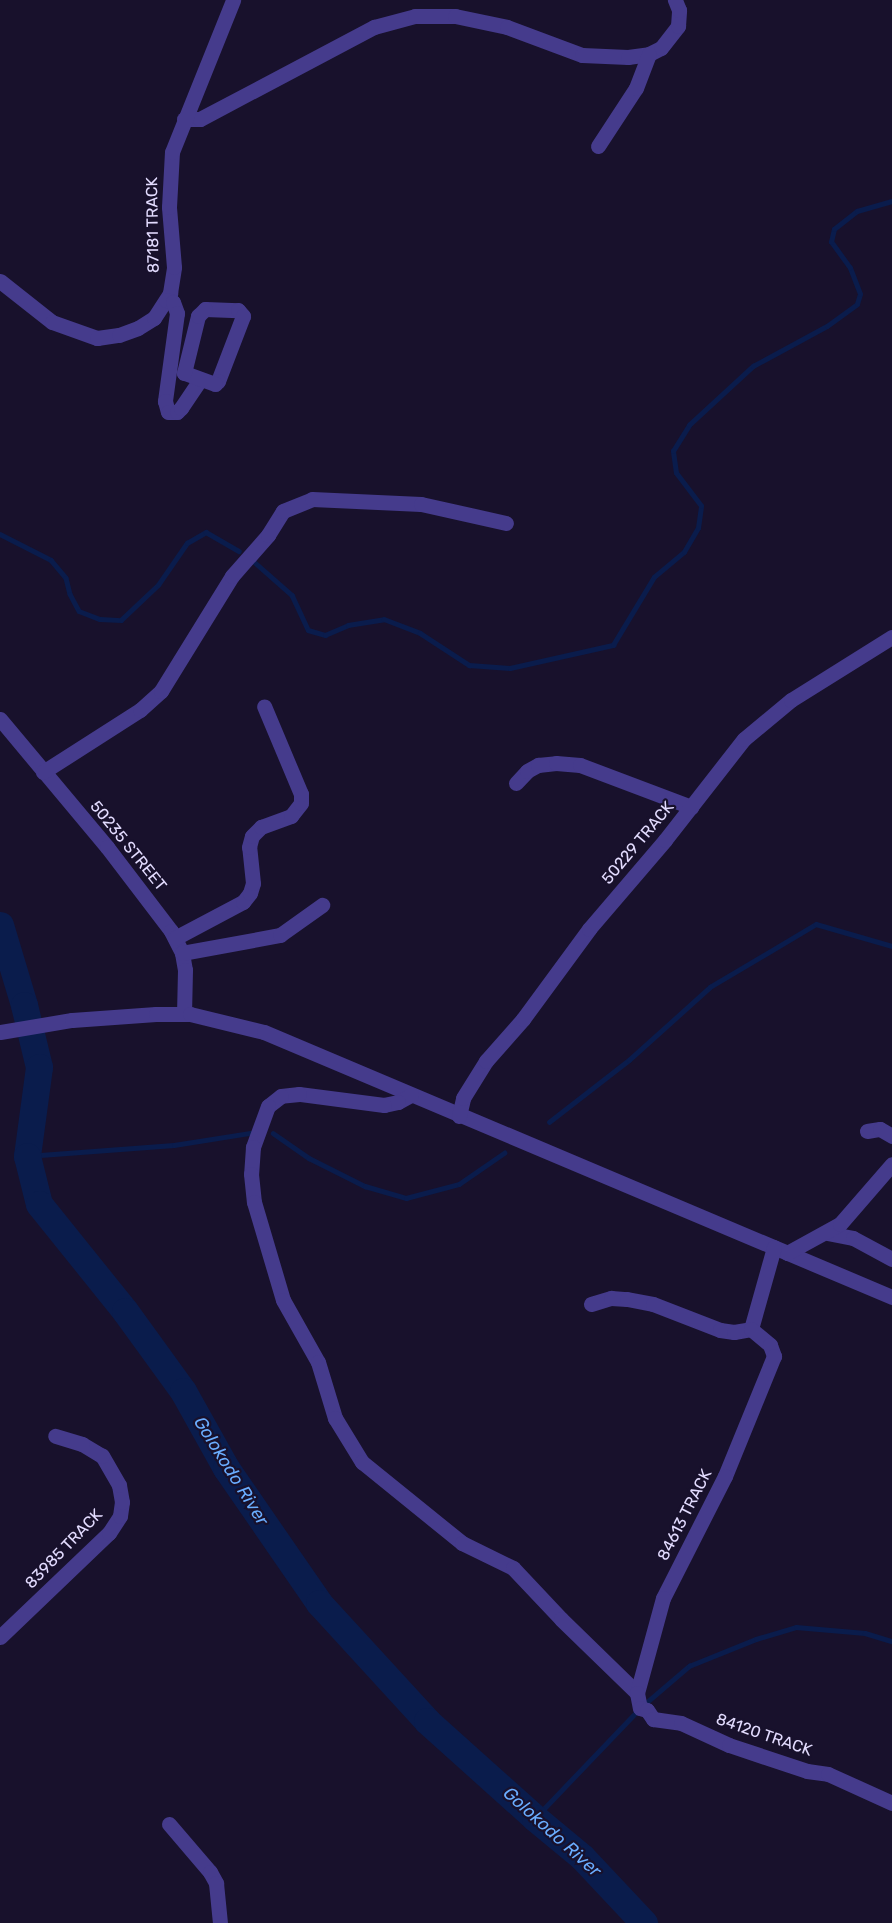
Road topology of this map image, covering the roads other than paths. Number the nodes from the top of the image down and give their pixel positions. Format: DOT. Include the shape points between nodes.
graph roads {
  1 [pos="233,0"];
  2 [pos="675,0"];
  3 [pos="649,54"];
  4 [pos="184,119"];
  5 [pos="598,146"];
  6 [pos="0,281"];
  7 [pos="166,300"];
  8 [pos="200,380"];
  9 [pos="506,523"];
  10 [pos="892,637"];
  11 [pos="264,706"];
  12 [pos="0,719"];
  13 [pos="43,772"];
  14 [pos="516,783"];
  15 [pos="691,807"];
  16 [pos="322,905"];
  17 [pos="175,938"];
  18 [pos="182,953"];
  19 [pos="184,1014"];
  20 [pos="2,1031"];
  21 [pos="411,1095"];
  22 [pos="459,1116"];
  23 [pos="867,1131"];
  24 [pos="892,1137"];
  25 [pos="892,1164"];
  26 [pos="827,1233"];
  27 [pos="780,1250"];
  28 [pos="892,1259"];
  29 [pos="892,1297"];
  30 [pos="591,1304"];
  31 [pos="751,1329"];
  32 [pos="55,1436"];
  33 [pos="0,1637"];
  34 [pos="637,1693"];
  35 [pos="892,1803"];
  36 [pos="169,1824"];
  37 [pos="220,1923"];
  1 -- 4 [label="street, 87181 TRACK"];
  2 -- 3 [label="street" via="678,26 661,48"];
  3 -- 4 [label="street" via="582,55 507,27 455,16 415,16 375,27 200,119"];
  3 -- 5 [label="street" via="636,88"];
  4 -- 7 [label="street, 87181 TRACK" via="172,152 169,207 174,267"];
  6 -- 7 [label="street, 87181 TRACK" via="52,322 97,338 138,328 154,318"];
  7 -- 8 [label="street" via="173,302 177,312 165,401 168,412 177,412"];
  8 -- 8 [label="street" via="210,384 218,381 242,312 201,311 184,373"];
  9 -- 13 [label="street" via="421,504 312,499 283,511 268,535 232,576 161,691 140,710"];
  10 -- 15 [label="street, 50229 TRACK" via="767,719 744,739"];
  11 -- 17 [label="street" via="301,794 301,803 291,816 261,827 252,836 249,847 253,883 243,902"];
  12 -- 13 [label="street, 50235 STREET"];
  13 -- 17 [label="street, 50235 STREET" via="107,847"];
  14 -- 15 [label="street" via="538,765 580,765"];
  15 -- 22 [label="street, 50229 TRACK" via="589,929 486,1062 463,1098"];
  16 -- 18 [label="street" via="291,929 270,938"];
  17 -- 18 [label="street, 50235 STREET"];
  18 -- 19 [label="street, 50235 STREET"];
  19 -- 20 [label="street" via="126,1014"];
  19 -- 21 [label="street" via="264,1032"];
  21 -- 22 [label="street"];
  21 -- 34 [label="street, 84120 TRACK" via="384,1105 298,1094 281,1096 268,1106 253,1147 251,1174 254,1202 283,1300 318,1362 335,1418 362,1462 462,1543 513,1568"];
  22 -- 27 [label="street"];
  23 -- 24 [label="street" via="880,1129"];
  25 -- 26 [label="street" via="840,1224"];
  26 -- 27 [label="street"];
  26 -- 28 [label="street" via="853,1238"];
  27 -- 29 [label="street"];
  27 -- 31 [label="street"];
  30 -- 31 [label="street" via="611,1298 627,1299 653,1304 720,1330"];
  31 -- 34 [label="street, 84613 TRACK" via="770,1345 774,1356 725,1476 663,1598"];
  32 -- 33 [label="street, 83985 TRACK" via="82,1444 102,1456 119,1485 120,1516 109,1533"];
  34 -- 35 [label="street, 84120 TRACK" via="640,1708 653,1719 681,1723 729,1745 807,1771 828,1774"];
  36 -- 37 [label="street" via="216,1883"];
}
